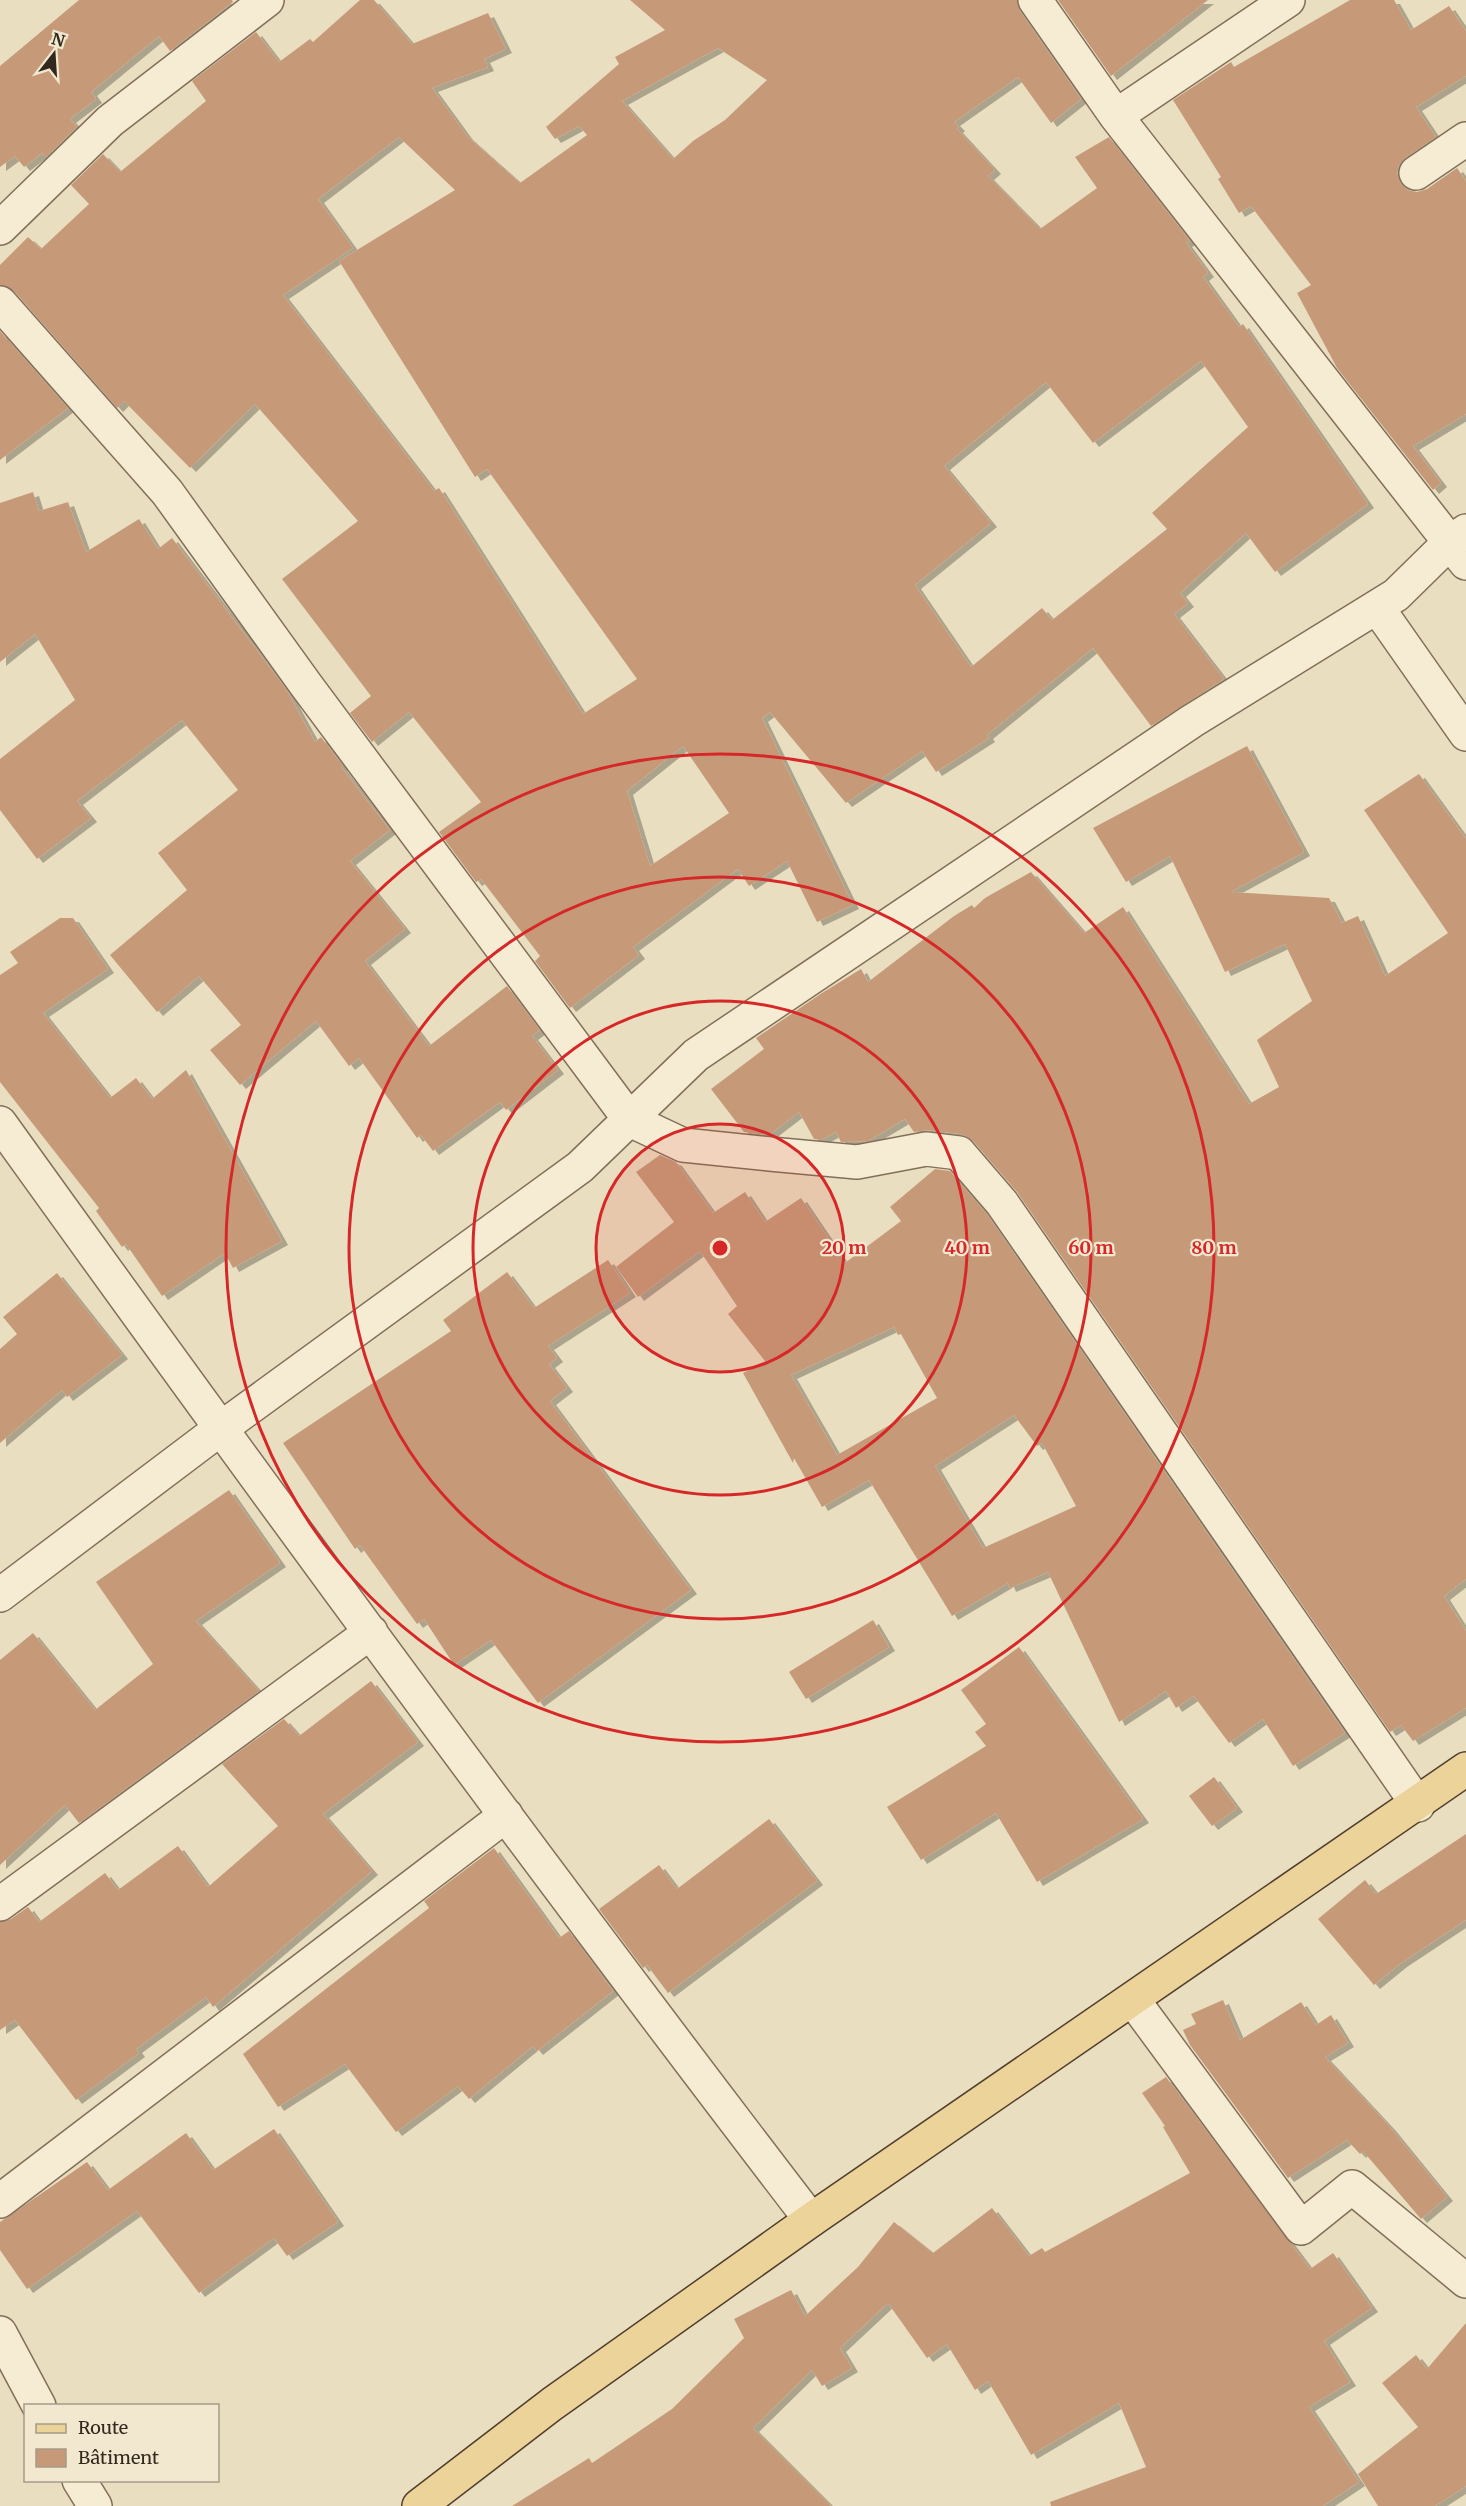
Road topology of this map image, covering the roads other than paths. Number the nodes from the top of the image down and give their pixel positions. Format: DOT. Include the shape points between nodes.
graph roads {
  1 [pos="267,0"];
  2 [pos="1035,0"];
  3 [pos="1288,0"];
  4 [pos="1116,116"];
  5 [pos="1466,139"];
  6 [pos="1416,173"];
  7 [pos="0,228"];
  8 [pos="0,303"];
  9 [pos="1461,545"];
  10 [pos="1377,607"];
  11 [pos="1466,734"];
  12 [pos="630,1120"];
  13 [pos="0,1123"];
  14 [pos="10,1158"];
  15 [pos="220,1429"];
  16 [pos="0,1594"];
  17 [pos="371,1632"];
  18 [pos="1466,1769"];
  19 [pos="1418,1804"];
  20 [pos="506,1815"];
  21 [pos="0,1904"];
  22 [pos="1133,2000"];
  23 [pos="0,2201"];
  24 [pos="811,2220"];
  25 [pos="1466,2281"];
  26 [pos="0,2333"];
  27 [pos="38,2404"];
  28 [pos="80,2482"];
  29 [pos="95,2506"];
  30 [pos="419,2506"];
  1 -- 7 [label="street" via="110,121"];
  2 -- 4 [label="street"];
  3 -- 4 [label="street"];
  4 -- 9 [label="street"];
  5 -- 6 [label="street"];
  8 -- 12 [label="street" via="166,492"];
  9 -- 10 [label="street"];
  10 -- 11 [label="street"];
  10 -- 12 [label="street" via="1192,721 696,1055"];
  12 -- 15 [label="street" via="580,1167"];
  12 -- 19 [label="street" via="683,1145 748,1152 857,1162 926,1149 959,1153 1002,1203"];
  13 -- 14 [label="street"];
  14 -- 15 [label="street"];
  15 -- 16 [label="street"];
  15 -- 17 [label="street"];
  17 -- 20 [label="street"];
  17 -- 21 [label="street"];
  18 -- 19 [label="main road"];
  19 -- 22 [label="main road"];
  20 -- 23 [label="street"];
  20 -- 24 [label="street" via="634,1990"];
  22 -- 24 [label="main road"];
  22 -- 25 [label="street" via="1301,2228 1352,2187"];
  24 -- 30 [label="main road" via="552,2404"];
  26 -- 27 [label="street"];
  28 -- 29 [label="street"];
}
